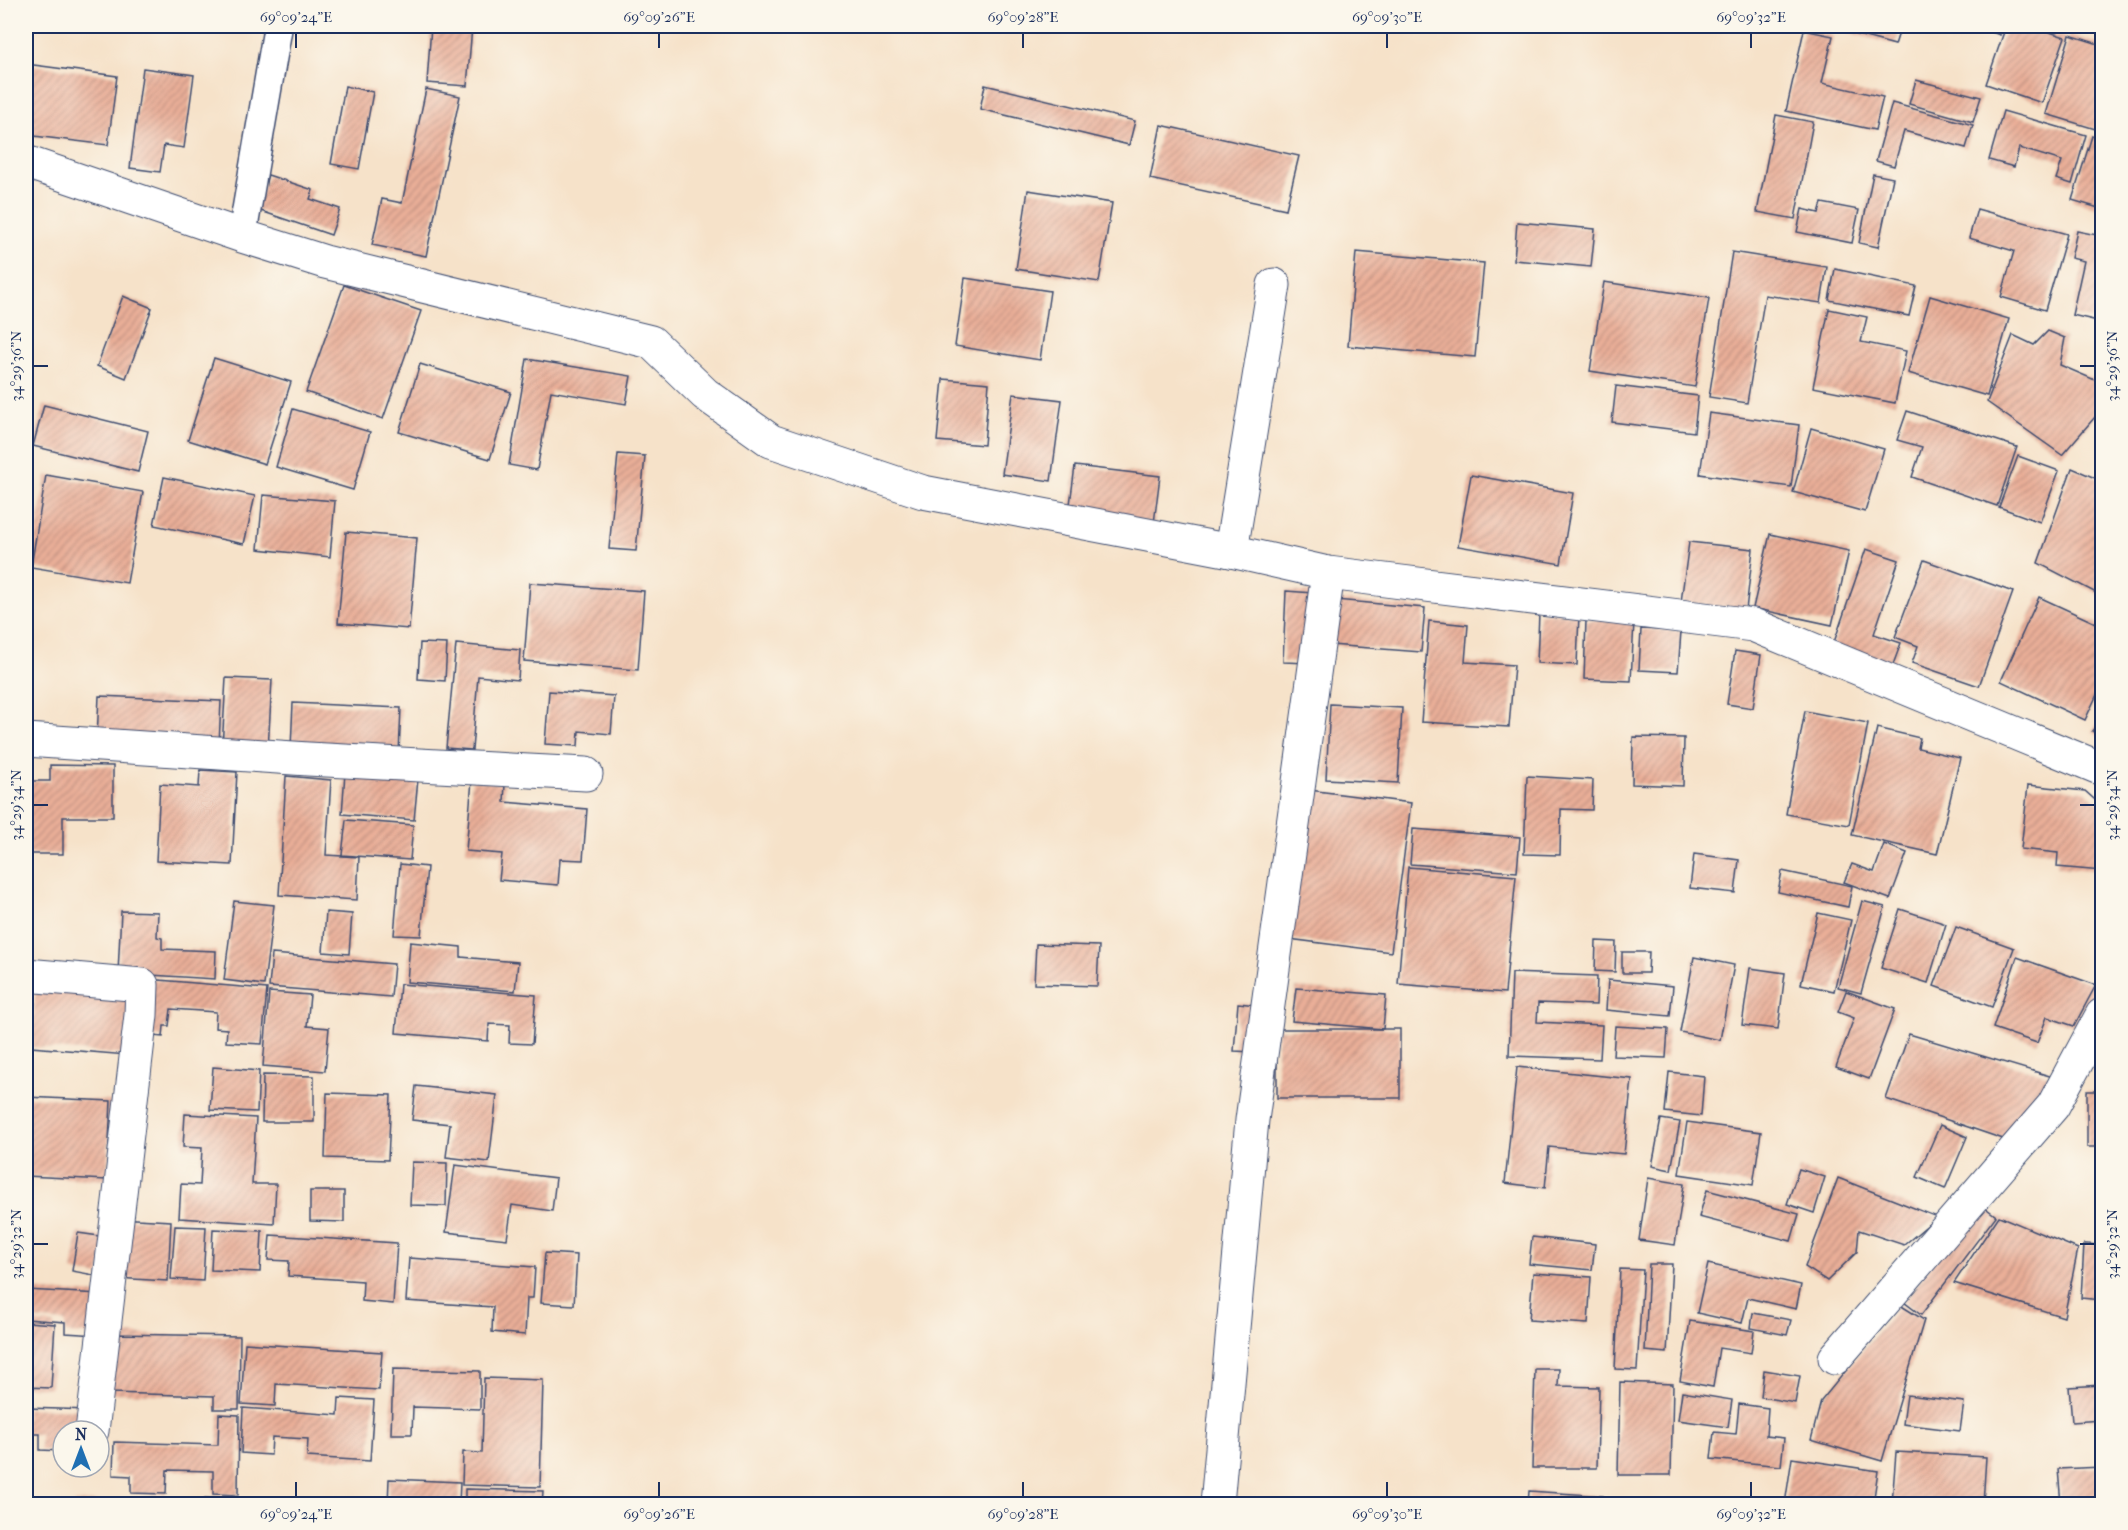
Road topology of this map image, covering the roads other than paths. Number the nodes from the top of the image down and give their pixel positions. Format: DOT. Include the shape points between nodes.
graph roads {
  1 [pos="278,26"];
  2 [pos="26,162"];
  3 [pos="242,236"];
  4 [pos="1274,285"];
  5 [pos="1231,551"];
  6 [pos="1328,573"];
  7 [pos="26,740"];
  8 [pos="2103,769"];
  9 [pos="586,774"];
  10 [pos="26,975"];
  11 [pos="2103,1015"];
  12 [pos="1835,1358"];
  13 [pos="94,1419"];
  14 [pos="1217,1504"];
  1 -- 3 [label="lane"];
  2 -- 3 [label="street"];
  3 -- 5 [label="street" via="325,262 651,342 705,394 771,441 923,492"];
  4 -- 5 [label="street"];
  5 -- 6 [label="street"];
  6 -- 8 [label="street" via="1753,625"];
  6 -- 14 [label="street" via="1252,1120"];
  7 -- 9 [label="street"];
  10 -- 13 [label="street" via="142,985"];
  11 -- 12 [label="street" via="2053,1106"];
}
